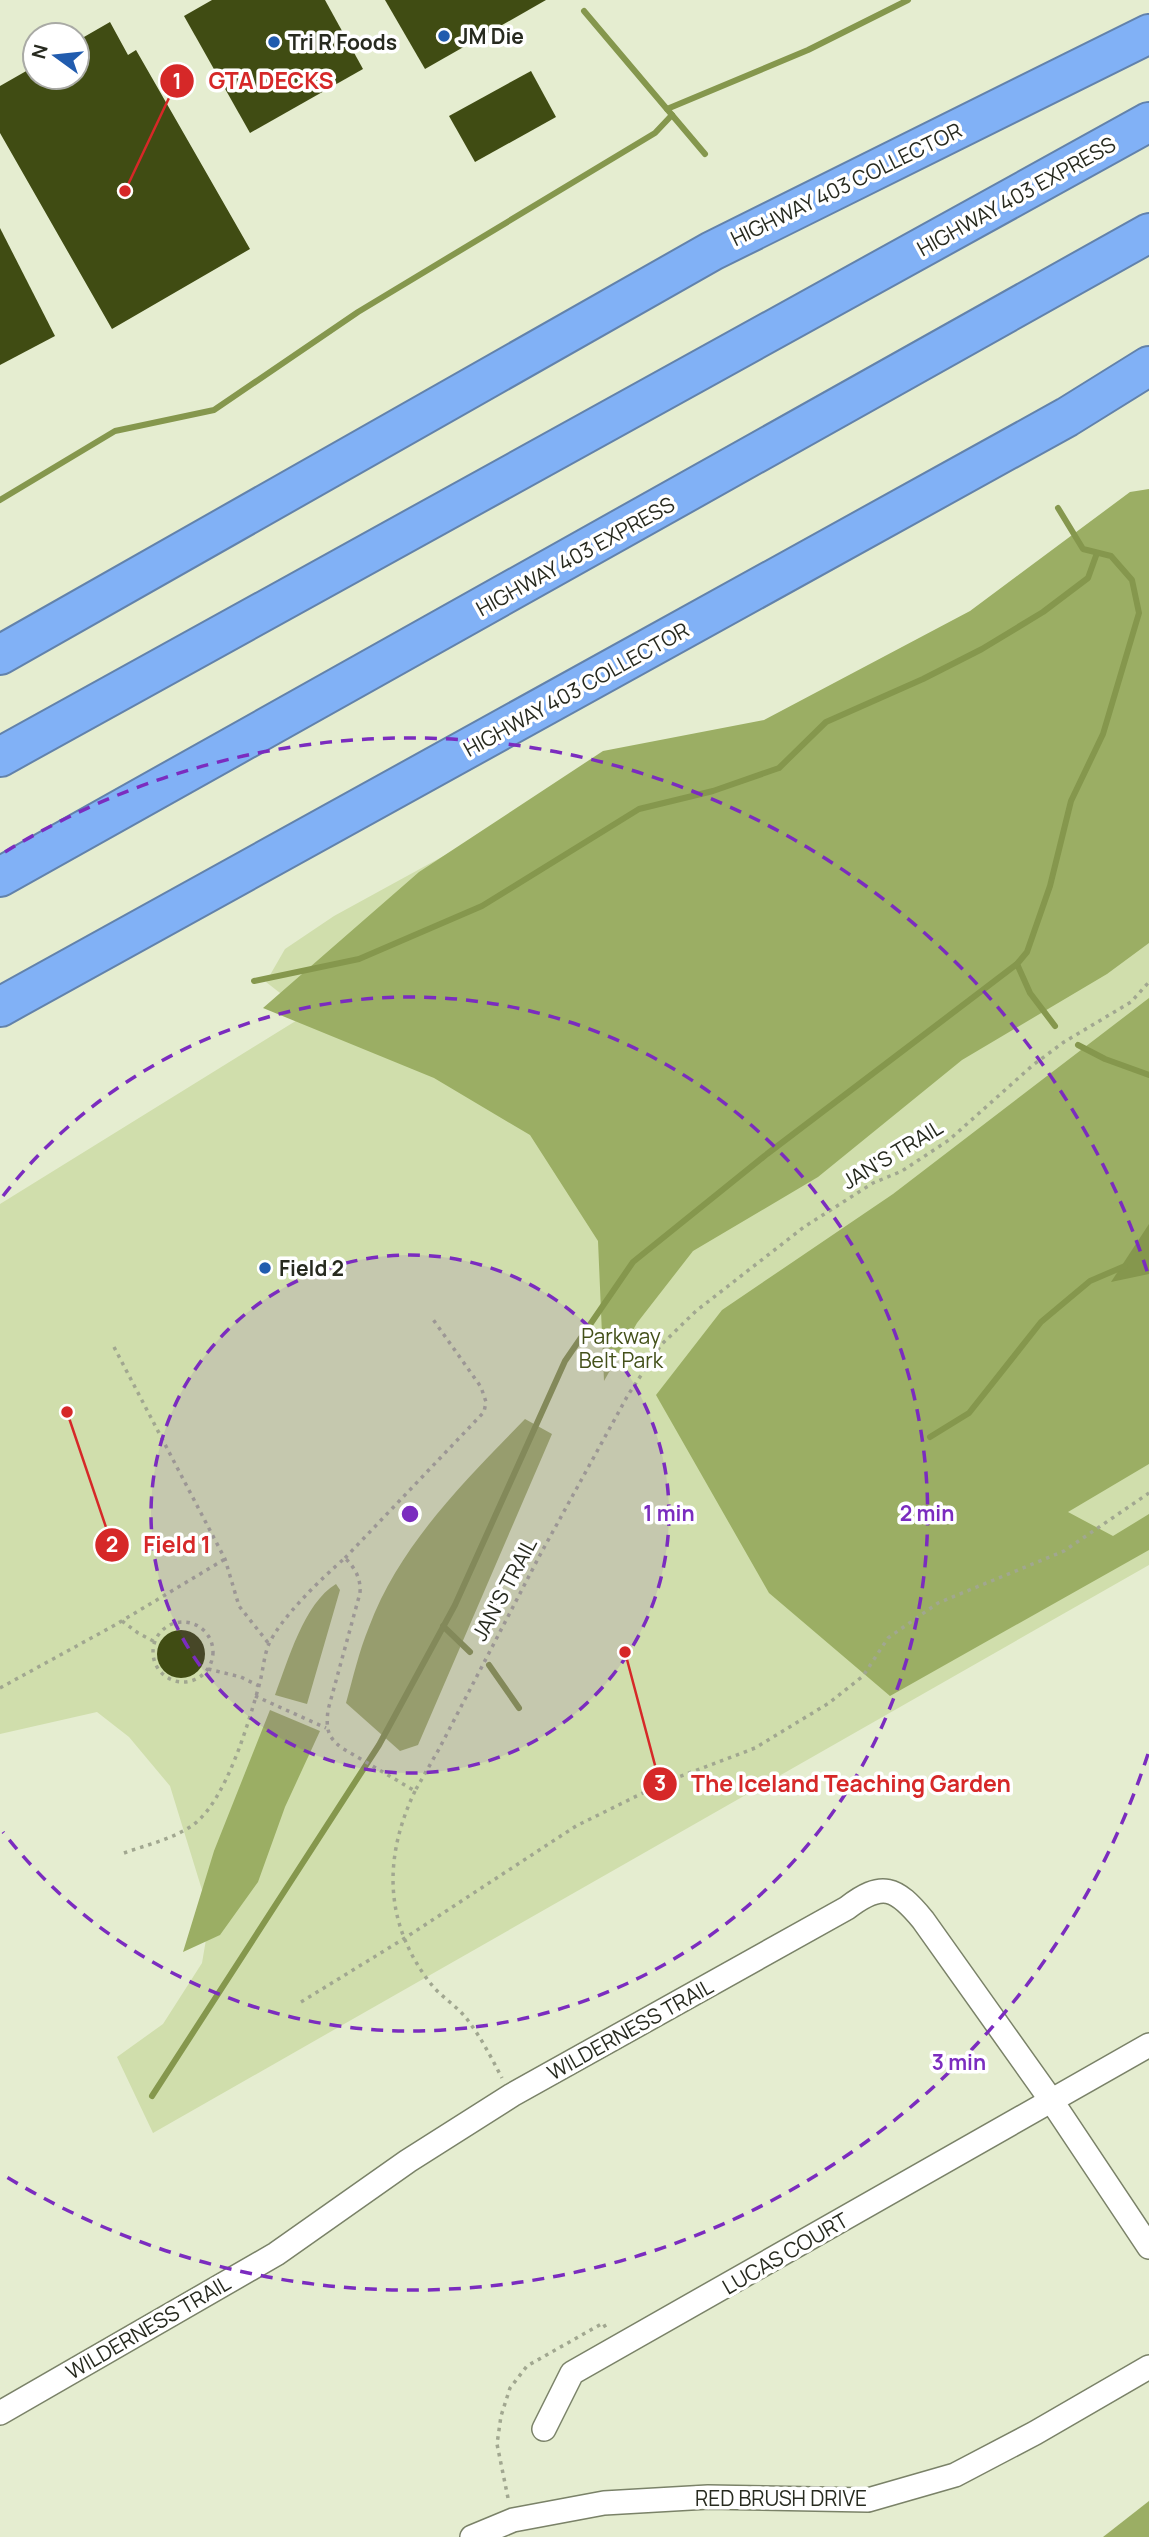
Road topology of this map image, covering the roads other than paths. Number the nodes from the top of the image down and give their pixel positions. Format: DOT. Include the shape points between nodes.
graph roads {
  1 [pos="1149,6"];
  2 [pos="1149,34"];
  3 [pos="1149,122"];
  4 [pos="1149,233"];
  5 [pos="712,251"];
  6 [pos="1149,366"];
  7 [pos="1149,388"];
  8 [pos="1067,417"];
  9 [pos="0,655"];
  10 [pos="0,757"];
  11 [pos="0,877"];
  12 [pos="0,1007"];
  13 [pos="1149,2045"];
  14 [pos="1051,2100"];
  15 [pos="1149,2247"];
  16 [pos="1149,2367"];
  17 [pos="0,2413"];
  18 [pos="544,2429"];
  19 [pos="472,2537"];
  1 -- 5 [label="highway"];
  2 -- 5 [label="highway, HIGHWAY 403 COLLECTOR"];
  3 -- 10 [label="highway, HIGHWAY 403 EXPRESS"];
  4 -- 11 [label="highway, HIGHWAY 403 EXPRESS"];
  5 -- 9 [label="highway, HIGHWAY 403 COLLECTOR"];
  6 -- 8 [label="highway, HIGHWAY 403 COLLECTOR"];
  7 -- 8 [label="highway"];
  8 -- 12 [label="highway, HIGHWAY 403 COLLECTOR"];
  13 -- 14 [label="street, LUCAS COURT"];
  14 -- 15 [label="street, WILDERNESS TRAIL"];
  14 -- 17 [label="street, WILDERNESS TRAIL" via="915,1909 896,1894 867,1893 512,2095 275,2254"];
  14 -- 18 [label="street, LUCAS COURT" via="572,2373"];
  16 -- 19 [label="street, RED BRUSH DRIVE" via="955,2474 868,2500 708,2497 604,2503 513,2520"];
}
